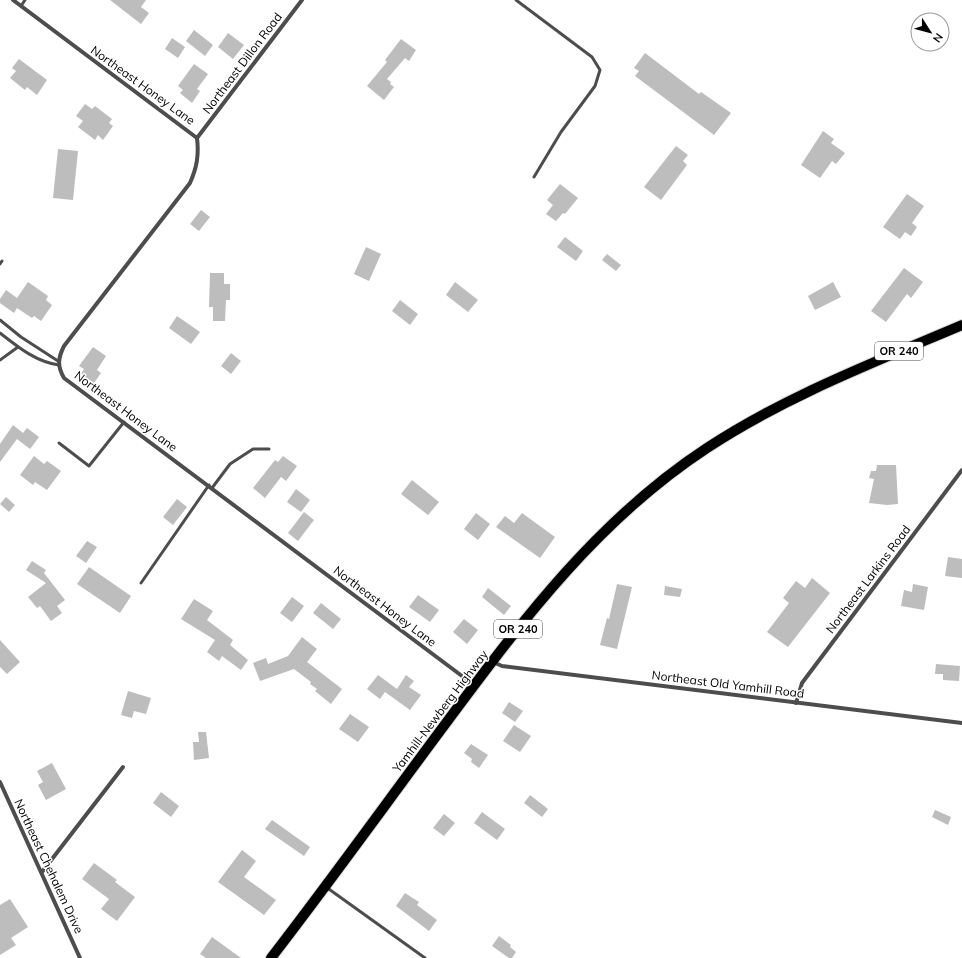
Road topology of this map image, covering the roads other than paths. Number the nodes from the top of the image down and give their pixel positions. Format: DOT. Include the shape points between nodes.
graph roads {
  1 [pos="13,0"];
  2 [pos="25,0"];
  3 [pos="302,0"];
  4 [pos="516,0"];
  5 [pos="21,6"];
  6 [pos="197,138"];
  7 [pos="534,177"];
  8 [pos="0,320"];
  9 [pos="962,325"];
  10 [pos="0,333"];
  11 [pos="18,347"];
  12 [pos="0,360"];
  13 [pos="59,363"];
  14 [pos="124,422"];
  15 [pos="59,444"];
  16 [pos="269,449"];
  17 [pos="962,470"];
  18 [pos="211,486"];
  19 [pos="141,583"];
  20 [pos="492,662"];
  21 [pos="474,686"];
  22 [pos="796,703"];
  23 [pos="962,723"];
  24 [pos="123,767"];
  25 [pos="0,782"];
  26 [pos="42,872"];
  27 [pos="325,886"];
  28 [pos="80,958"];
  29 [pos="271,958"];
  30 [pos="425,958"];
  1 -- 5 [label="street, Northeast Honey Lane"];
  2 -- 5 [label="lane"];
  3 -- 6 [label="street, Northeast Dillon Road"];
  4 -- 7 [label="lane" via="592,57 600,70 595,86 561,132"];
  5 -- 6 [label="street, Northeast Honey Lane"];
  6 -- 13 [label="street, Northeast Honey Lane" via="199,155 190,183 64,346 58,357"];
  8 -- 13 [label="lane"];
  9 -- 20 [label="main road, Yamhill-Newberg Highway / OR 240" via="789,400 705,449 639,499 608,527 543,596"];
  10 -- 11 [label="lane"];
  11 -- 12 [label="lane"];
  11 -- 13 [label="lane" via="48,364"];
  13 -- 14 [label="street, Northeast Honey Lane" via="64,378"];
  14 -- 15 [label="lane" via="89,466"];
  14 -- 18 [label="street, Northeast Honey Lane"];
  16 -- 18 [label="lane" via="253,449 230,464"];
  17 -- 22 [label="street, Northeast Larkins Road" via="802,683"];
  18 -- 19 [label="lane"];
  18 -- 21 [label="street, Northeast Honey Lane"];
  20 -- 21 [label="main road, Yamhill-Newberg Highway / OR 240"];
  20 -- 22 [label="street, Northeast Old Yamhill Road" via="502,666"];
  21 -- 27 [label="main road, Yamhill-Newberg Highway / OR 240"];
  22 -- 23 [label="street, Northeast Old Yamhill Road"];
  24 -- 26 [label="street"];
  25 -- 26 [label="street, Northeast Chehalem Drive"];
  26 -- 28 [label="street, Northeast Chehalem Drive"];
  27 -- 29 [label="main road, Yamhill-Newberg Highway / OR 240"];
  27 -- 30 [label="lane"];
}
